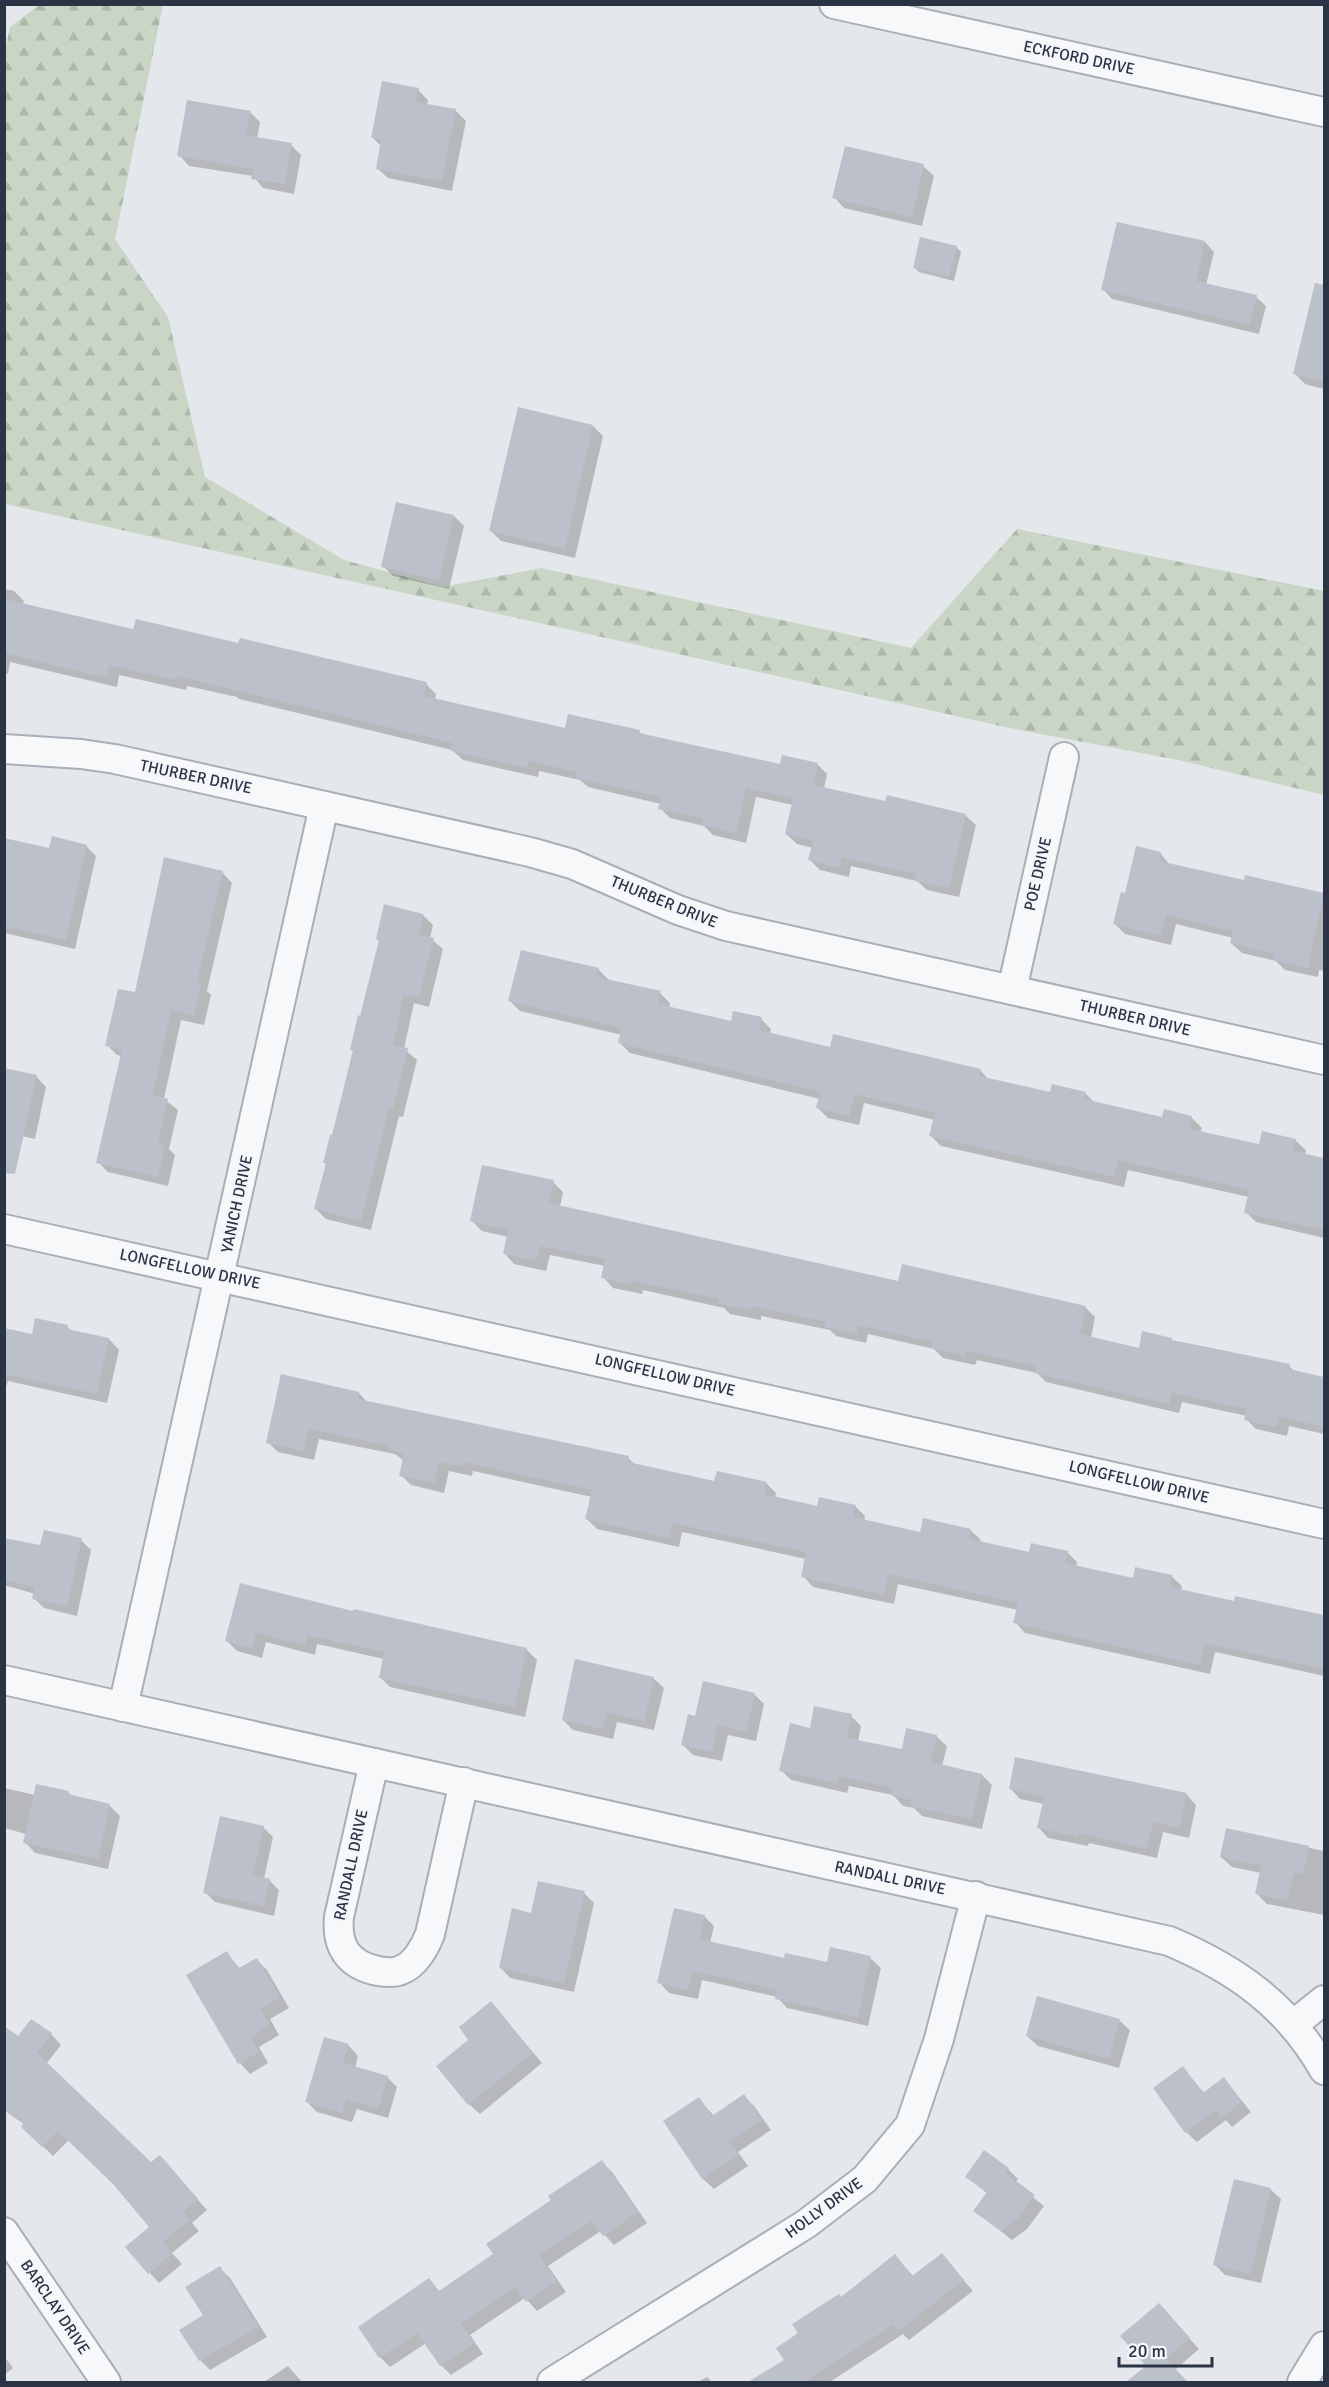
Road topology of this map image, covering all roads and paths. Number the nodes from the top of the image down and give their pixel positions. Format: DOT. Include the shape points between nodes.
graph roads {
  1 [pos="834,4"];
  2 [pos="1324,112"];
  3 [pos="4,749"];
  4 [pos="1064,757"];
  5 [pos="324,806"];
  6 [pos="1012,990"];
  7 [pos="1324,1060"];
  8 [pos="4,1229"];
  9 [pos="221,1276"];
  10 [pos="1324,1524"];
  11 [pos="4,1680"];
  12 [pos="123,1707"];
  13 [pos="374,1763"];
  14 [pos="464,1782"];
  15 [pos="976,1896"];
  16 [pos="1324,2000"];
  17 [pos="1293,2025"];
  18 [pos="1324,2070"];
  19 [pos="4,2232"];
  20 [pos="1324,2346"];
  21 [pos="106,2382"];
  22 [pos="552,2382"];
  23 [pos="1302,2382"];
  1 -- 2 [label="street, ECKFORD DRIVE"];
  3 -- 5 [label="street, THURBER DRIVE" via="115,759"];
  4 -- 6 [label="street, POE DRIVE"];
  5 -- 6 [label="street, THURBER DRIVE" via="572,864 678,910 726,926"];
  5 -- 9 [label="street, YANICH DRIVE"];
  6 -- 7 [label="street, THURBER DRIVE"];
  8 -- 9 [label="street, LONGFELLOW DRIVE"];
  9 -- 10 [label="street, LONGFELLOW DRIVE"];
  9 -- 12 [label="street, YANICH DRIVE"];
  11 -- 12 [label="street, RANDALL DRIVE"];
  12 -- 13 [label="street, RANDALL DRIVE"];
  13 -- 14 [label="street, RANDALL DRIVE"];
  13 -- 14 [label="street, RANDALL DRIVE" via="338,1934 345,1952 355,1963 370,1969 402,1970 425,1947"];
  14 -- 15 [label="street, RANDALL DRIVE"];
  15 -- 17 [label="street, RANDALL DRIVE" via="1169,1941 1204,1956 1249,1984"];
  15 -- 22 [label="street, HOLLY DRIVE" via="939,2039 910,2125 865,2179 806,2224"];
  16 -- 17 [label="street"];
  17 -- 18 [label="street, RANDALL DRIVE"];
  19 -- 21 [label="street, BARCLAY DRIVE"];
  20 -- 23 [label="street"];
}
